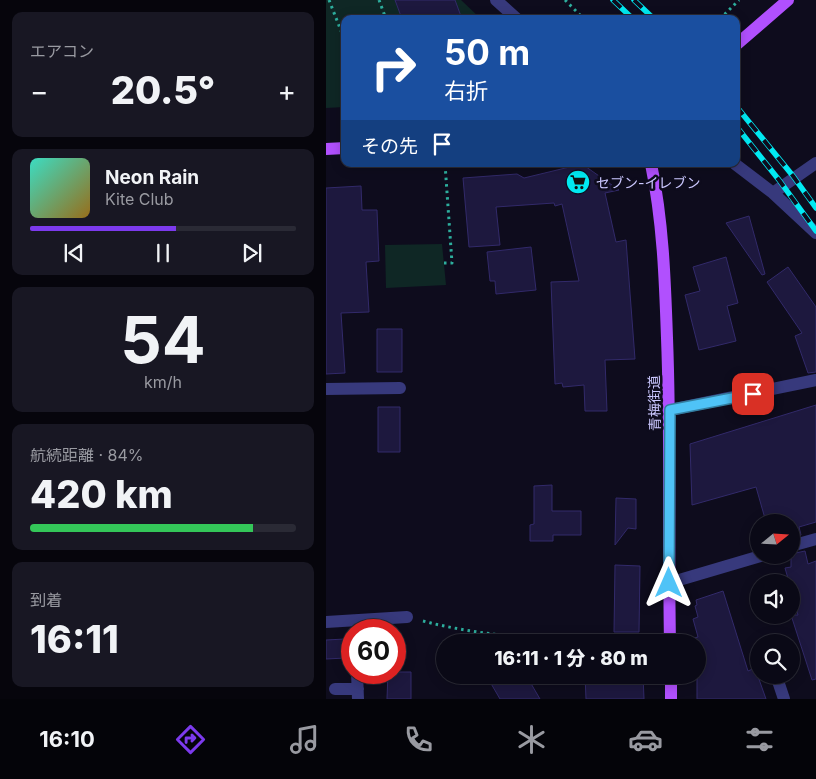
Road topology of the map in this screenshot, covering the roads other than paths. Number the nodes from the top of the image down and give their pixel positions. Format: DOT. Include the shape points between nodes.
graph roads {
  1 [pos="496,0"];
  2 [pos="788,0"];
  3 [pos="512,15"];
  4 [pos="740,42"];
  5 [pos="341,148"];
  6 [pos="326,149"];
  7 [pos="816,163"];
  8 [pos="652,167"];
  9 [pos="739,167"];
  10 [pos="773,193"];
  11 [pos="816,233"];
  12 [pos="816,380"];
  13 [pos="400,388"];
  14 [pos="326,390"];
  15 [pos="670,410"];
  16 [pos="816,539"];
  17 [pos="800,543"];
  18 [pos="750,559"];
  19 [pos="669,583"];
  20 [pos="407,617"];
  21 [pos="394,619"];
  22 [pos="326,622"];
  23 [pos="341,624"];
  24 [pos="670,634"];
  25 [pos="671,684"];
  26 [pos="779,684"];
  27 [pos="335,690"];
  28 [pos="358,694"];
  29 [pos="671,699"];
  30 [pos="784,699"];
  1 -- 3 [label="street"];
  2 -- 4 [label="main road"];
  5 -- 6 [label="main road"];
  7 -- 10 [label="street"];
  8 -- 15 [label="main road, 青梅街道" via="665,277"];
  9 -- 10 [label="street"];
  10 -- 11 [label="street"];
  12 -- 15 [label="street"];
  13 -- 14 [label="street"];
  15 -- 19 [label="main road, 青梅街道"];
  16 -- 17 [label="street"];
  18 -- 19 [label="street"];
  19 -- 24 [label="main road, 青梅街道"];
  20 -- 21 [label="street"];
  22 -- 23 [label="street"];
  25 -- 29 [label="main road"];
  26 -- 30 [label="street"];
  27 -- 28 [label="street"];
}
